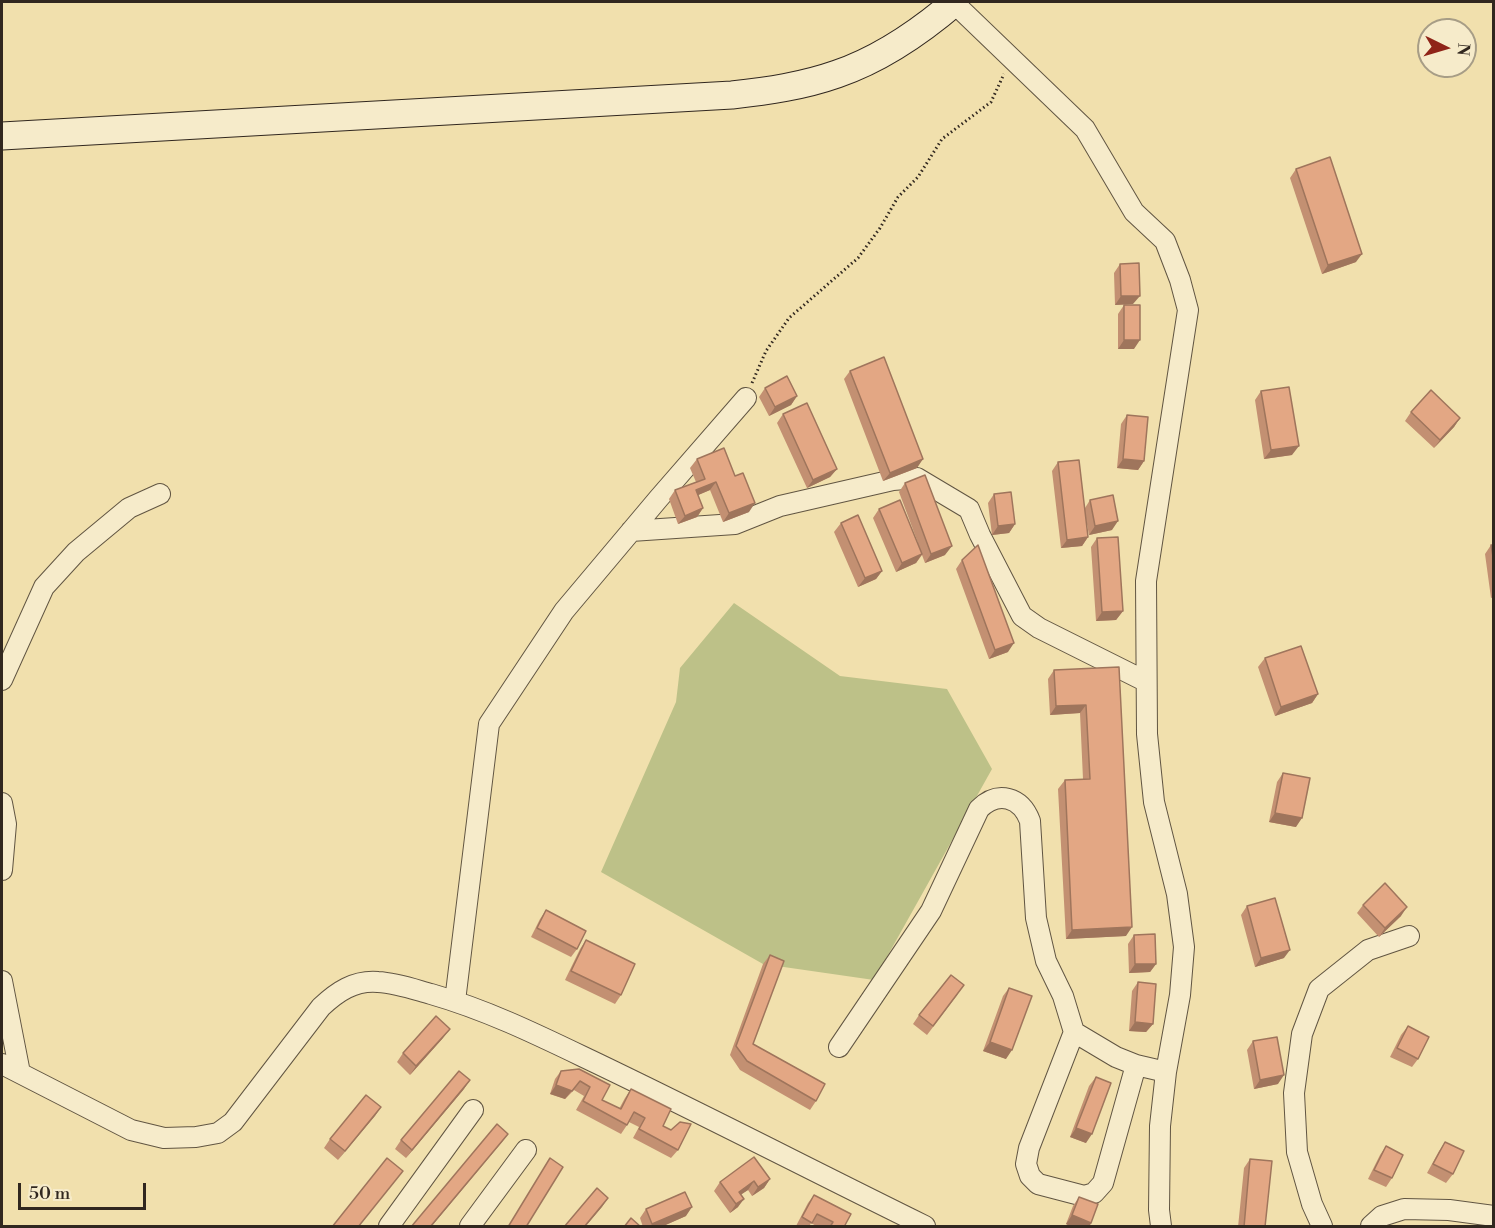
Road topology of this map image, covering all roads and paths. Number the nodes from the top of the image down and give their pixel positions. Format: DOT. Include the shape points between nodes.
graph roads {
  1 [pos="954,2"];
  2 [pos="1012,57"];
  3 [pos="2,136"];
  4 [pos="746,398"];
  5 [pos="160,494"];
  6 [pos="632,531"];
  7 [pos="2,680"];
  8 [pos="1145,681"];
  9 [pos="2,803"];
  10 [pos="2,870"];
  11 [pos="1409,936"];
  12 [pos="2,981"];
  13 [pos="455,1001"];
  14 [pos="1074,1032"];
  15 [pos="840,1047"];
  16 [pos="2,1064"];
  17 [pos="1136,1065"];
  18 [pos="1166,1072"];
  19 [pos="20,1074"];
  20 [pos="473,1110"];
  21 [pos="526,1150"];
  22 [pos="1494,1216"];
  23 [pos="389,1227"];
  24 [pos="470,1227"];
  25 [pos="925,1227"];
  26 [pos="1161,1227"];
  27 [pos="1322,1227"];
  28 [pos="1371,1227"];
  1 -- 2 [label="street"];
  1 -- 3 [label="main road" via="888,51 838,74 783,88 732,95"];
  2 -- 4 [label="path" via="991,102 942,139 858,258 789,318 765,351"];
  2 -- 8 [label="street" via="1085,129 1134,212 1165,241 1188,310 1146,581"];
  4 -- 6 [label="street"];
  5 -- 7 [label="street" via="129,508 76,552 44,587"];
  6 -- 8 [label="street" via="735,524 780,506 917,478 969,509 1022,616"];
  6 -- 13 [label="street" via="564,611 489,723"];
  8 -- 18 [label="street" via="1154,802 1177,894 1184,947"];
  9 -- 10 [label="street" via="6,824"];
  11 -- 27 [label="street" via="1368,950 1319,989 1302,1034 1294,1093 1297,1152"];
  12 -- 19 [label="street"];
  13 -- 19 [label="street" via="375,981 339,991 321,1007 233,1122 218,1133 196,1137 164,1137 131,1130"];
  13 -- 25 [label="street" via="500,1017 693,1109"];
  14 -- 15 [label="street" via="1046,961 1036,918 1030,821 1026,810 1016,802 999,797 987,801 980,809 931,911"];
  14 -- 17 [label="street"];
  14 -- 17 [label="street" via="1029,1148 1026,1164 1038,1184 1084,1196 1094,1193 1103,1182"];
  16 -- 19 [label="street"];
  17 -- 18 [label="street"];
  18 -- 26 [label="street" via="1160,1126"];
  20 -- 23 [label="street"];
  21 -- 24 [label="street"];
  22 -- 28 [label="street" via="1404,1209 1382,1216"];
}
